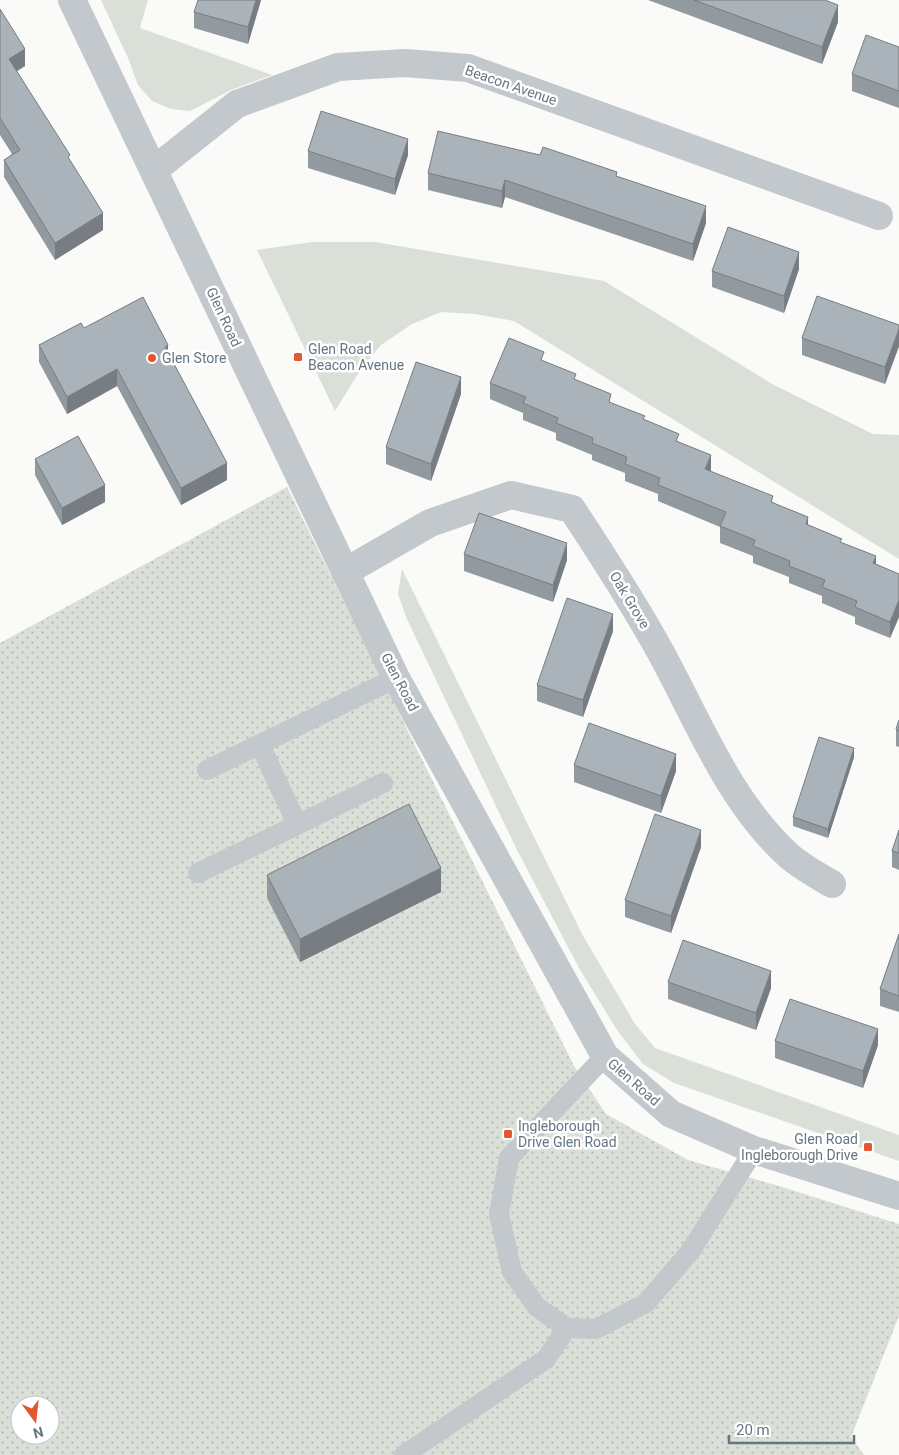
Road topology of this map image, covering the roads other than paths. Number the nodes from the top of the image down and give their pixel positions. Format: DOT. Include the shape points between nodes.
graph roads {
  1 [pos="72,0"];
  2 [pos="154,170"];
  3 [pos="879,216"];
  4 [pos="345,572"];
  5 [pos="396,678"];
  6 [pos="260,744"];
  7 [pos="207,770"];
  8 [pos="383,783"];
  9 [pos="297,824"];
  10 [pos="198,873"];
  11 [pos="832,884"];
  12 [pos="605,1056"];
  13 [pos="754,1150"];
  14 [pos="899,1196"];
  15 [pos="567,1328"];
  16 [pos="404,1455"];
  1 -- 2 [label="street, Glen Road"];
  2 -- 3 [label="street, Beacon Avenue" via="237,104 338,67 405,63 468,68"];
  2 -- 4 [label="street, Glen Road"];
  4 -- 5 [label="street, Glen Road"];
  4 -- 11 [label="street, Oak Grove" via="430,523 511,495 572,509 625,590 722,768 760,826 789,856"];
  5 -- 6 [label="lane"];
  5 -- 12 [label="street, Glen Road"];
  6 -- 7 [label="lane"];
  6 -- 9 [label="lane"];
  8 -- 9 [label="lane"];
  9 -- 10 [label="lane"];
  12 -- 13 [label="street, Glen Road" via="671,1114"];
  12 -- 15 [label="lane" via="510,1158 498,1214 512,1272 537,1307"];
  13 -- 14 [label="street, Glen Road"];
  13 -- 15 [label="lane" via="690,1252 646,1303 596,1329"];
  15 -- 16 [label="lane" via="546,1359"];
}
